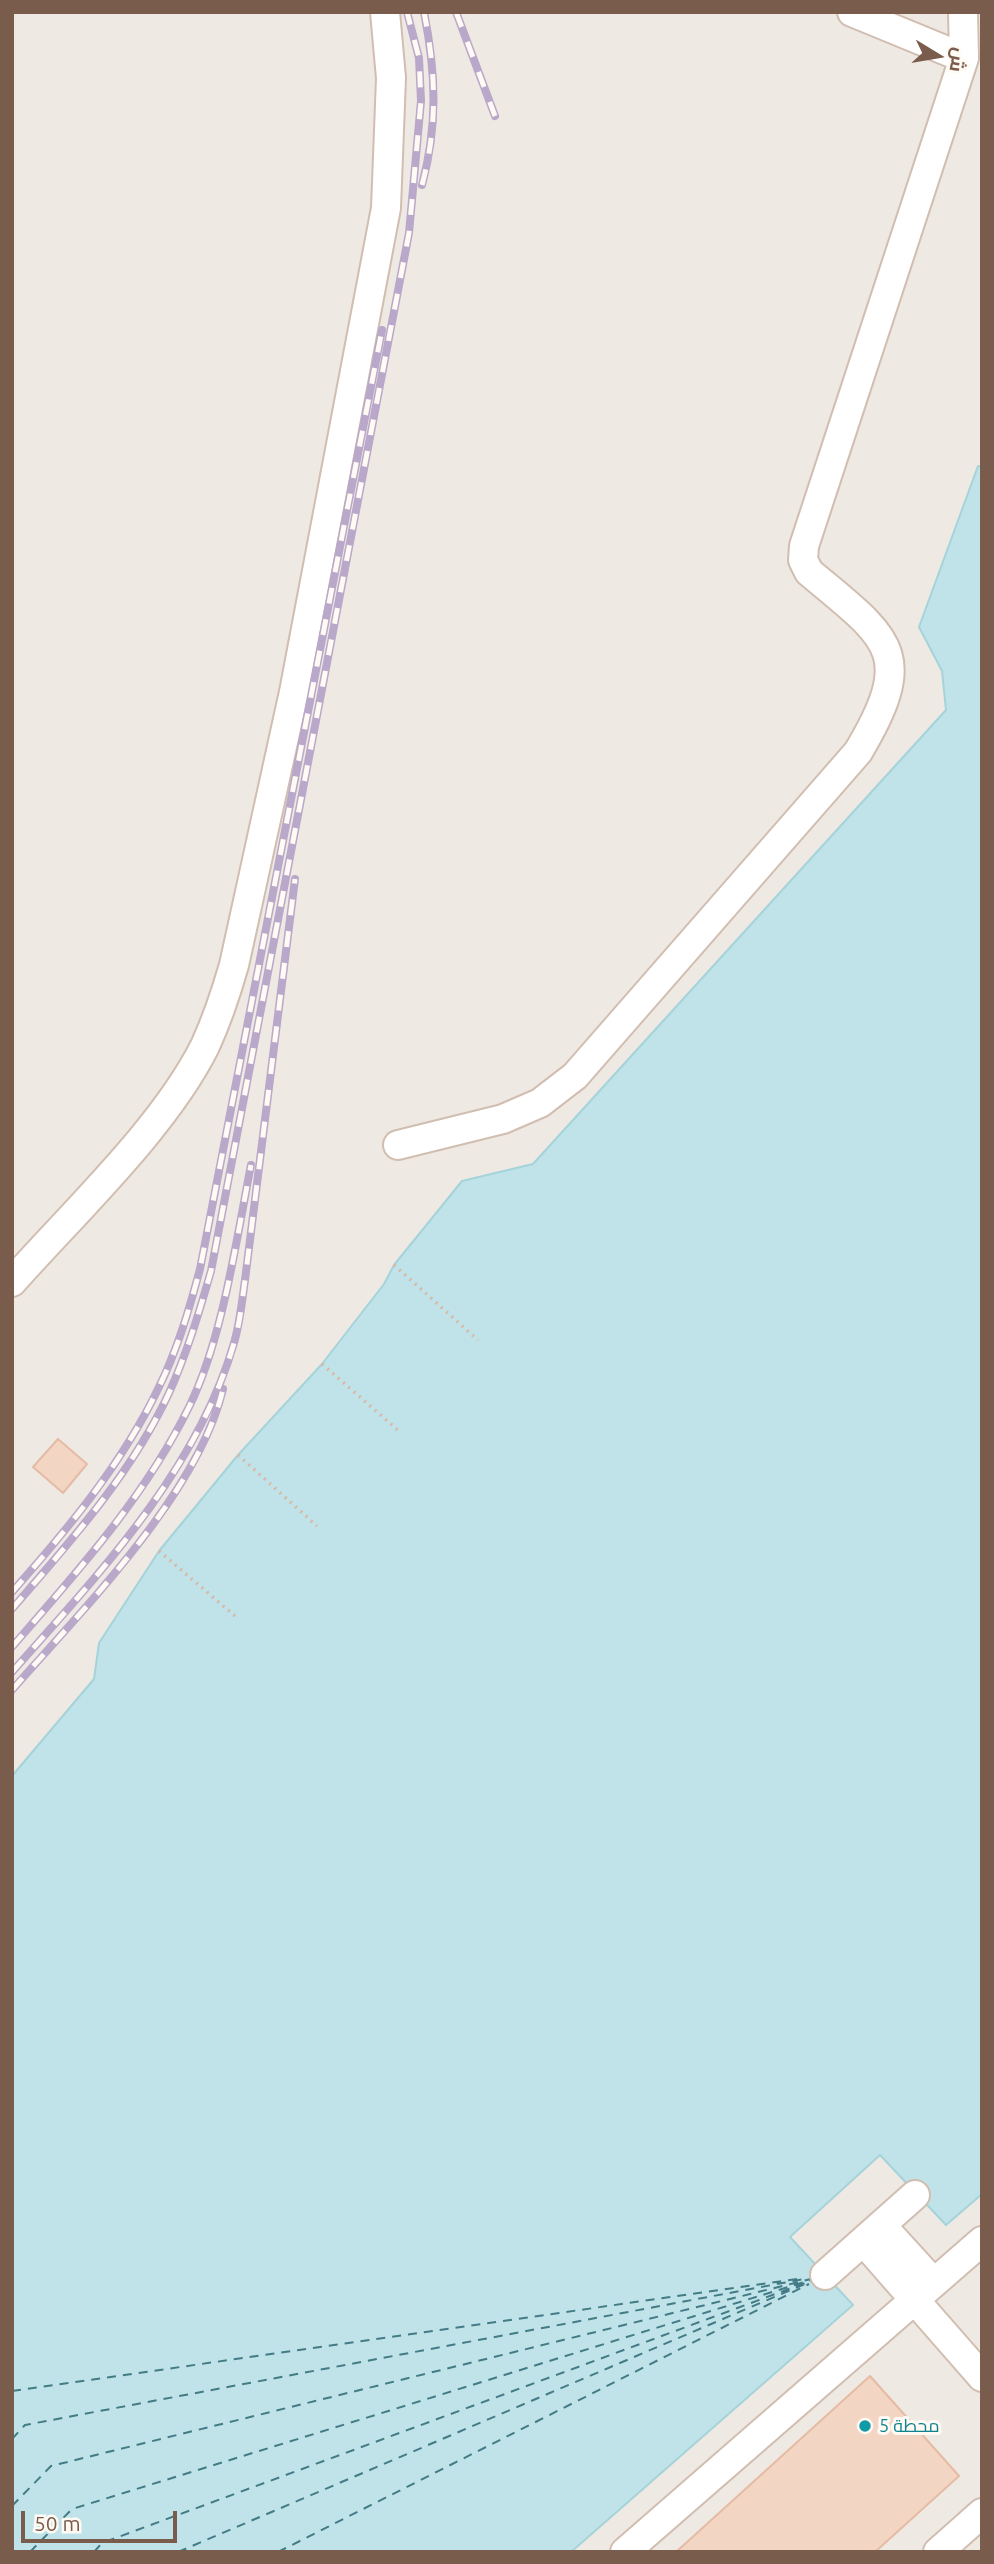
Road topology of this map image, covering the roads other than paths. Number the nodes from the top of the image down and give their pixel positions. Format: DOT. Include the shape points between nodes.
graph roads {
  1 [pos="384,12"];
  2 [pos="852,12"];
  3 [pos="963,12"];
  4 [pos="964,58"];
  5 [pos="398,1145"];
  6 [pos="12,1282"];
  7 [pos="915,2195"];
  8 [pos="873,2234"];
  9 [pos="982,2241"];
  10 [pos="825,2275"];
  11 [pos="924,2291"];
  12 [pos="982,2376"];
  13 [pos="982,2513"];
  14 [pos="625,2552"];
  15 [pos="938,2552"];
  1 -- 6 [label="street" via="391,78 386,208 294,692 234,965 221,1009 180,1087 143,1136"];
  2 -- 4 [label="street"];
  3 -- 4 [label="street"];
  4 -- 5 [label="street" via="804,546 803,560 809,572 868,622 885,645 890,678 878,718 858,752 575,1076 540,1103 503,1119"];
  7 -- 8 [label="street"];
  8 -- 10 [label="street"];
  8 -- 11 [label="street"];
  9 -- 11 [label="street"];
  11 -- 12 [label="street"];
  11 -- 14 [label="street"];
  13 -- 15 [label="street"];
}
